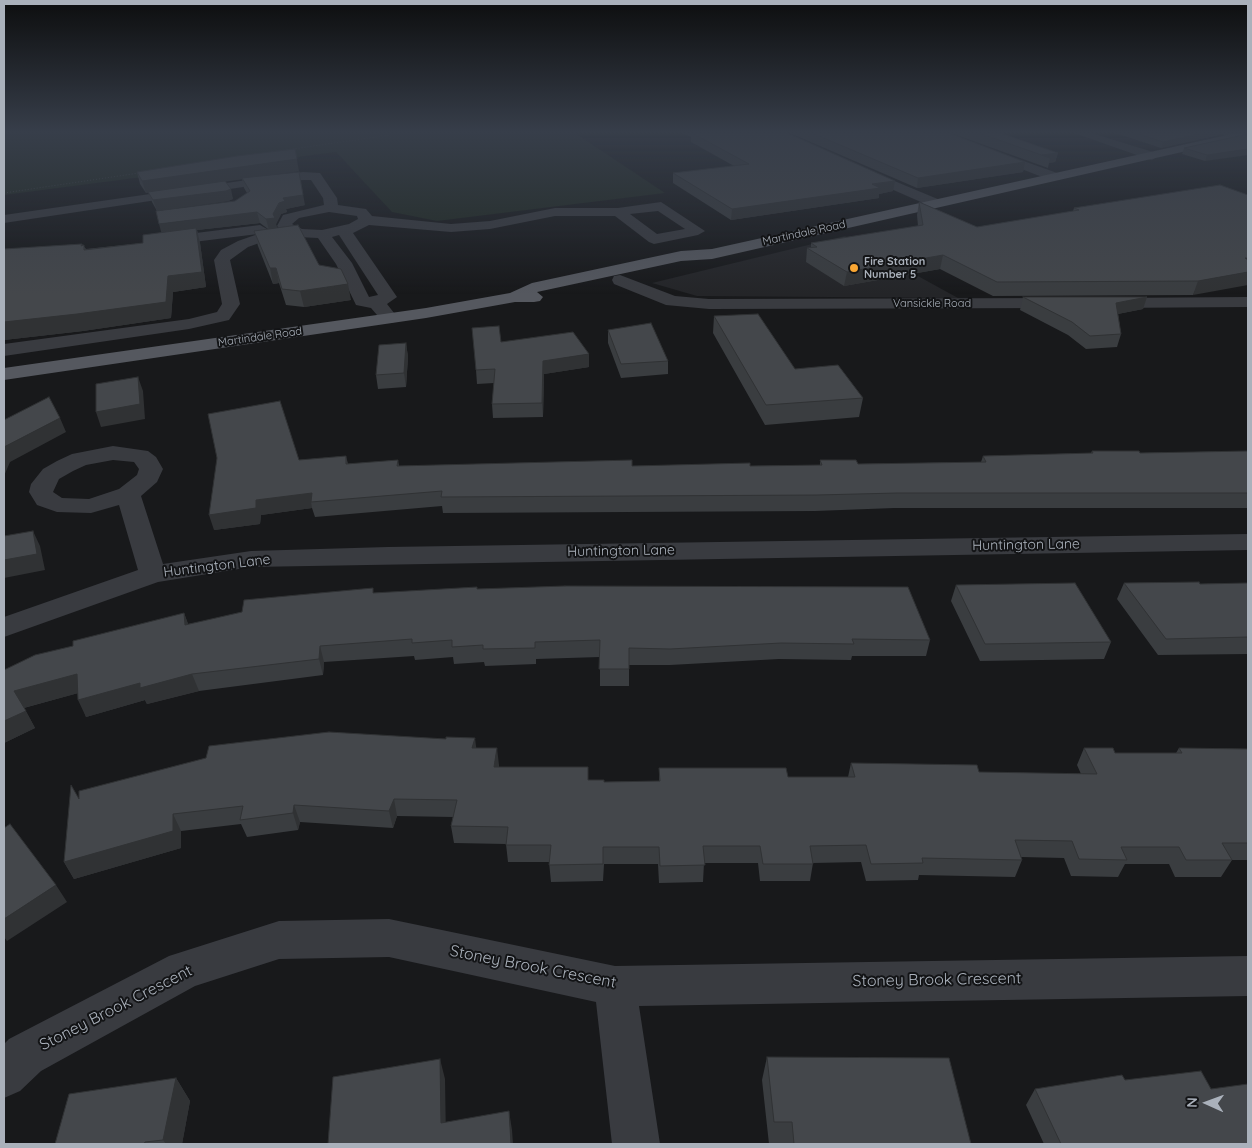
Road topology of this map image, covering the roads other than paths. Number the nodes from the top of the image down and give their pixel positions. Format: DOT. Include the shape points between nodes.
graph roads {
  1 [pos="255,187"];
  2 [pos="322,187"];
  3 [pos="898,187"];
  4 [pos="1014,187"];
  5 [pos="935,203"];
  6 [pos="329,208"];
  7 [pos="618,212"];
  8 [pos="4,219"];
  9 [pos="366,220"];
  10 [pos="292,230"];
  11 [pos="344,231"];
  12 [pos="322,234"];
  13 [pos="144,244"];
  14 [pos="712,254"];
  15 [pos="620,280"];
  16 [pos="515,297"];
  17 [pos="1248,302"];
  18 [pos="383,310"];
  19 [pos="106,336"];
  20 [pos="4,350"];
  21 [pos="90,362"];
  22 [pos="4,374"];
  23 [pos="128,494"];
  24 [pos="1248,542"];
  25 [pos="153,574"];
  26 [pos="4,626"];
  27 [pos="1248,976"];
  28 [pos="615,986"];
  29 [pos="4,1075"];
  30 [pos="636,1144"];
  1 -- 8 [label="street"];
  2 -- 6 [label="street" via="330,198"];
  3 -- 5 [label="street"];
  4 -- 5 [label="main road, Martindale Road"];
  5 -- 14 [label="main road, Martindale Road"];
  6 -- 9 [label="street" via="361,212"];
  6 -- 10 [label="street" via="288,218"];
  7 -- 9 [label="street" via="555,212 490,225 451,228"];
  9 -- 11 [label="street"];
  10 -- 12 [label="street"];
  10 -- 13 [label="street"];
  10 -- 19 [label="street" via="243,244 227,253 222,260 231,304 223,316"];
  11 -- 12 [label="street"];
  11 -- 18 [label="street" via="388,297"];
  12 -- 18 [label="street" via="344,263 362,301"];
  14 -- 15 [label="main road, Martindale Road" via="696,262"];
  14 -- 16 [label="main road, Martindale Road" via="681,256 542,286"];
  15 -- 16 [label="main road, Martindale Road" via="538,297"];
  15 -- 17 [label="street, Vansickle Road" via="672,301 709,304"];
  16 -- 18 [label="main road, Martindale Road"];
  18 -- 21 [label="main road, Martindale Road"];
  19 -- 20 [label="street"];
  19 -- 21 [label="street"];
  21 -- 22 [label="main road, Martindale Road"];
  23 -- 25 [label="street"];
  24 -- 25 [label="street, Huntington Lane" via="251,559"];
  25 -- 26 [label="street, Huntington Lane"];
  27 -- 28 [label="street, Stoney Brook Crescent"];
  28 -- 29 [label="street, Stoney Brook Crescent" via="389,938 279,940 184,970 25,1055"];
  28 -- 30 [label="street"];
}
